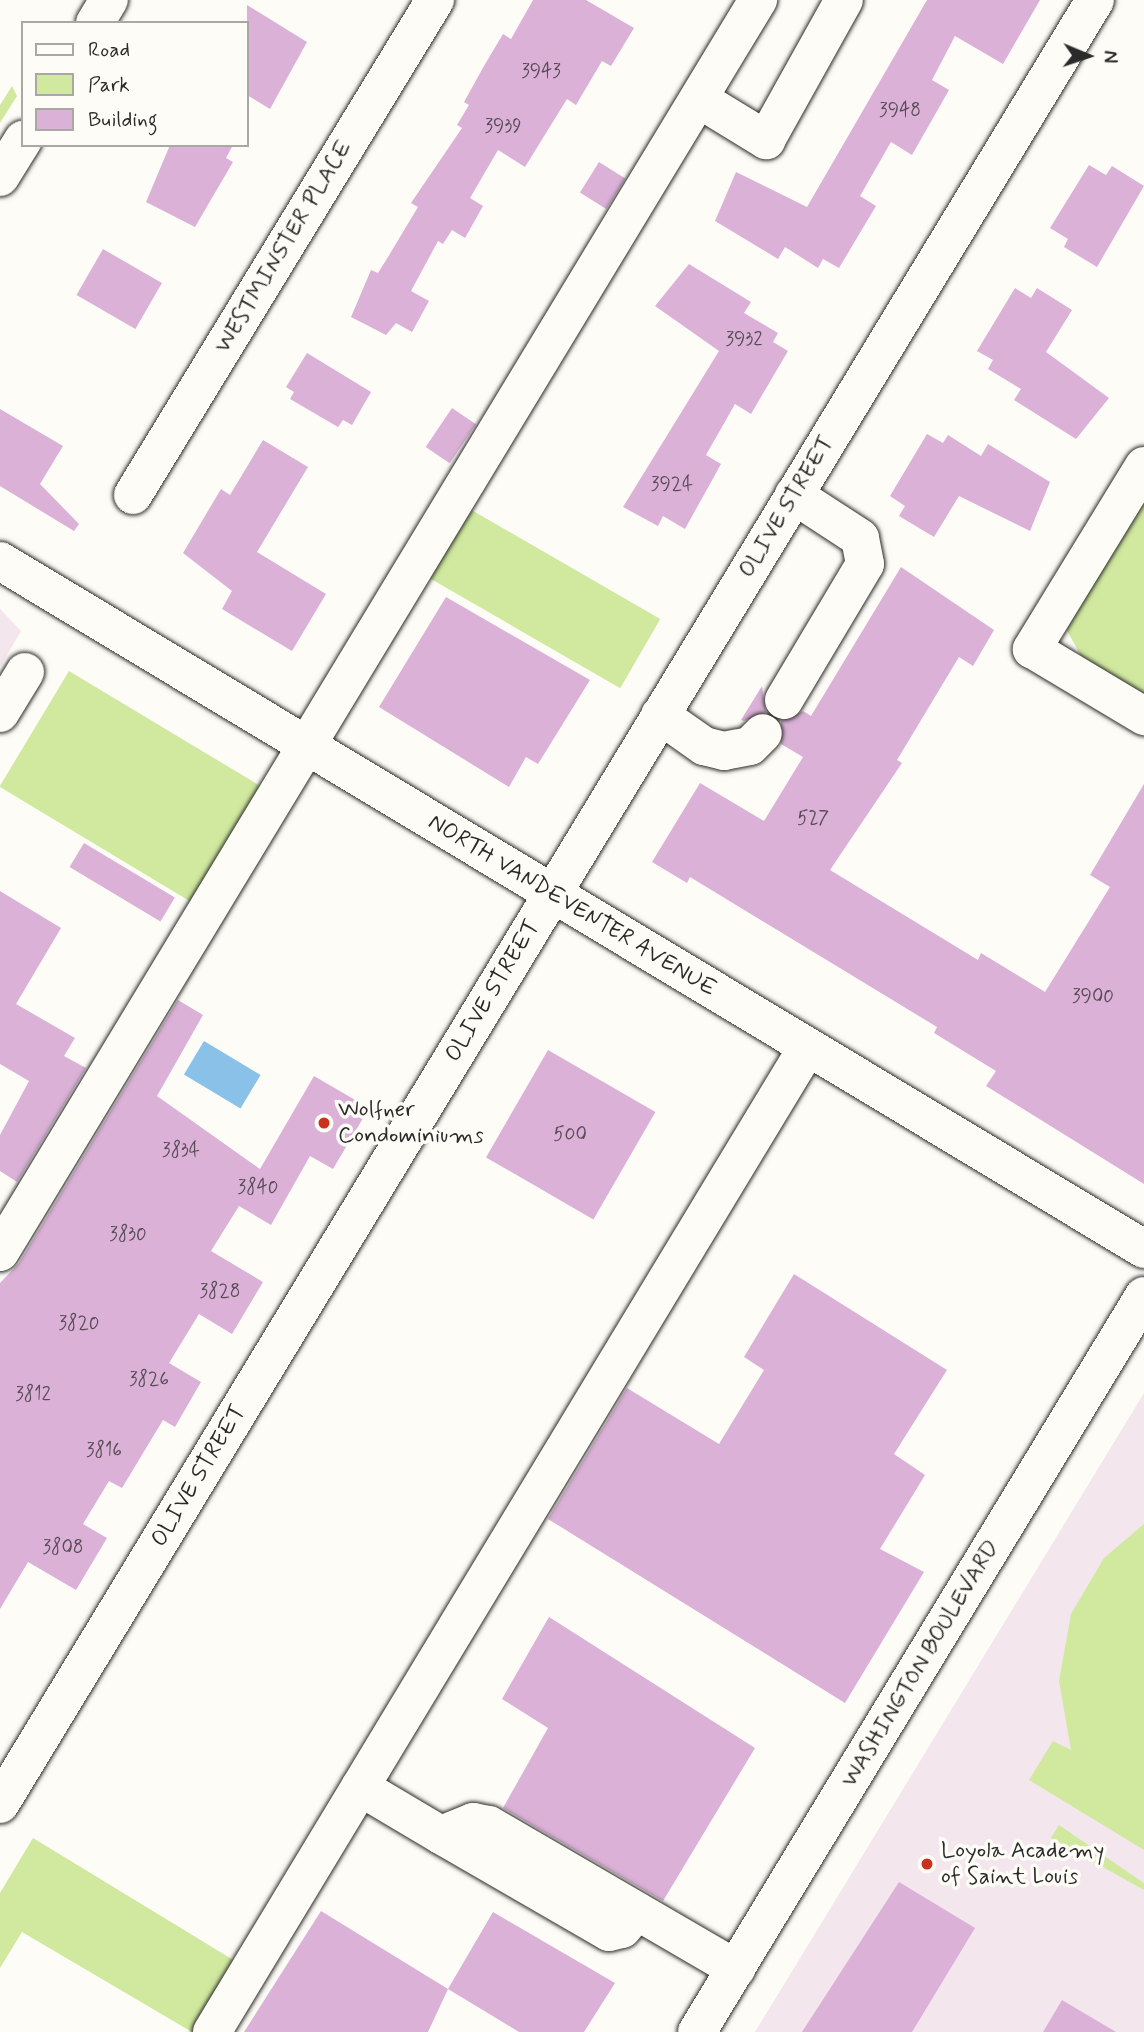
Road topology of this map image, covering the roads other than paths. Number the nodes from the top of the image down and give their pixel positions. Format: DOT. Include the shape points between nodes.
graph roads {
  1 [pos="108,0"];
  2 [pos="435,0"];
  3 [pos="758,0"];
  4 [pos="844,0"];
  5 [pos="1095,0"];
  6 [pos="96,21"];
  7 [pos="699,99"];
  8 [pos="21,143"];
  9 [pos="0,177"];
  10 [pos="1144,466"];
  11 [pos="133,495"];
  12 [pos="794,495"];
  13 [pos="0,561"];
  14 [pos="25,672"];
  15 [pos="784,700"];
  16 [pos="0,713"];
  17 [pos="660,715"];
  18 [pos="1144,716"];
  19 [pos="763,733"];
  20 [pos="306,746"];
  21 [pos="552,893"];
  22 [pos="807,1048"];
  23 [pos="1144,1249"];
  24 [pos="0,1252"];
  25 [pos="1144,1296"];
  26 [pos="360,1787"];
  27 [pos="0,1804"];
  28 [pos="736,1969"];
  29 [pos="212,2032"];
  30 [pos="698,2032"];
  1 -- 6 [label="street"];
  2 -- 11 [label="street, WESTMINSTER PLACE"];
  3 -- 7 [label="street"];
  4 -- 7 [label="street" via="766,140"];
  5 -- 12 [label="street, OLIVE STREET"];
  7 -- 20 [label="street"];
  8 -- 9 [label="street"];
  10 -- 18 [label="street" via="1032,649"];
  12 -- 15 [label="street" via="860,538 866,564"];
  12 -- 17 [label="street, OLIVE STREET"];
  13 -- 20 [label="street, NORTH VANDEVENTER AVENUE"];
  14 -- 16 [label="street"];
  17 -- 19 [label="street" via="704,746 724,751 750,746"];
  17 -- 21 [label="street, OLIVE STREET"];
  20 -- 21 [label="street, NORTH VANDEVENTER AVENUE"];
  20 -- 24 [label="street"];
  21 -- 22 [label="street, NORTH VANDEVENTER AVENUE"];
  21 -- 27 [label="street, OLIVE STREET"];
  22 -- 23 [label="street, NORTH VANDEVENTER AVENUE"];
  22 -- 26 [label="street"];
  25 -- 28 [label="street, WASHINGTON BOULEVARD"];
  26 -- 28 [label="street" via="440,1835 473,1822 488,1825"];
  26 -- 29 [label="street"];
  28 -- 30 [label="street, WASHINGTON BOULEVARD"];
}
